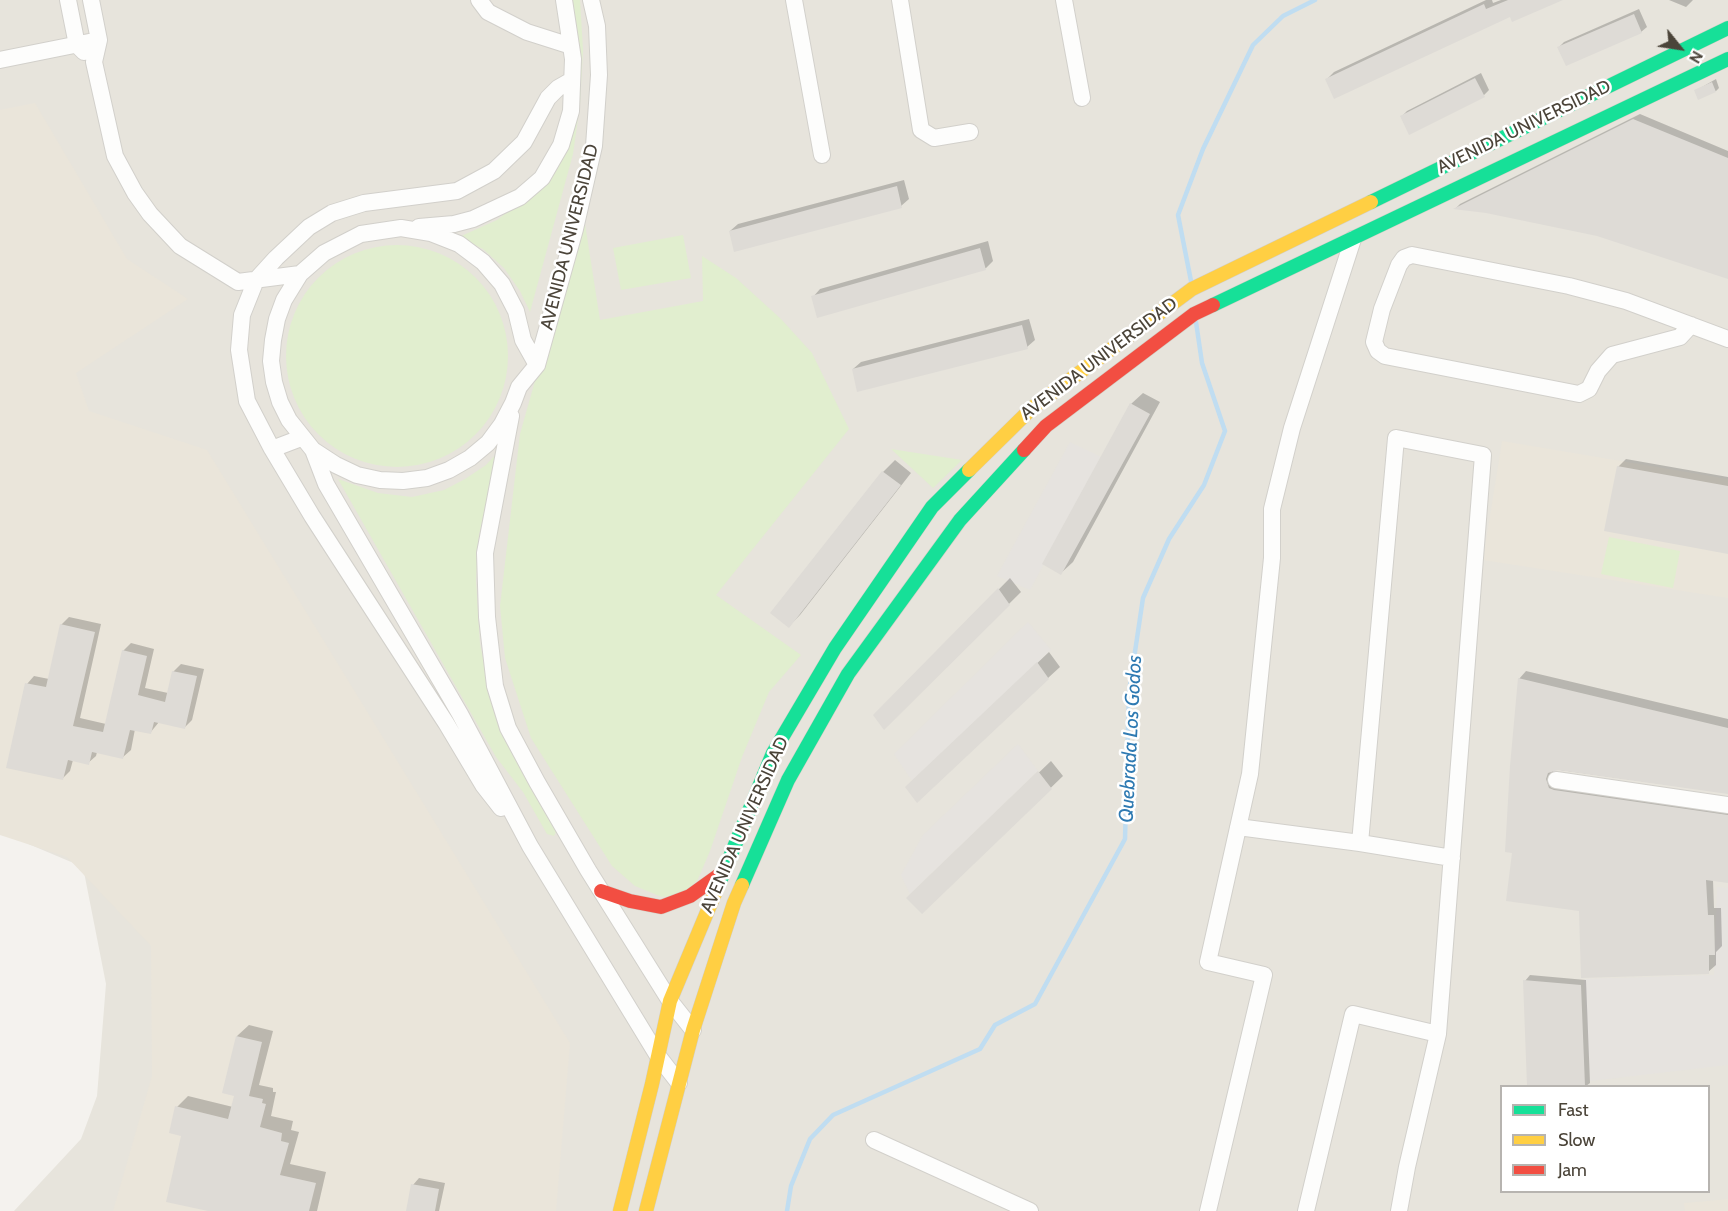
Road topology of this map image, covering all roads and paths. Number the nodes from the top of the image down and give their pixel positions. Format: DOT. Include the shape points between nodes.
graph roads {
  1 [pos="69,0"];
  2 [pos="91,0"];
  3 [pos="479,0"];
  4 [pos="564,0"];
  5 [pos="591,0"];
  6 [pos="794,0"];
  7 [pos="900,0"];
  8 [pos="1064,0"];
  9 [pos="1728,28"];
  10 [pos="99,40"];
  11 [pos="77,45"];
  12 [pos="572,46"];
  13 [pos="1728,59"];
  14 [pos="0,60"];
  15 [pos="94,62"];
  16 [pos="572,80"];
  17 [pos="1082,98"];
  18 [pos="970,132"];
  19 [pos="822,155"];
  20 [pos="401,228"];
  21 [pos="1353,239"];
  22 [pos="300,274"];
  23 [pos="256,280"];
  24 [pos="1690,325"];
  25 [pos="1728,339"];
  26 [pos="537,365"];
  27 [pos="513,403"];
  28 [pos="307,444"];
  29 [pos="272,449"];
  30 [pos="1556,780"];
  31 [pos="1728,805"];
  32 [pos="1238,827"];
  33 [pos="1360,843"];
  34 [pos="530,846"];
  35 [pos="1452,858"];
  36 [pos="724,872"];
  37 [pos="601,891"];
  38 [pos="670,1001"];
  39 [pos="693,1030"];
  40 [pos="1438,1034"];
  41 [pos="658,1056"];
  42 [pos="679,1083"];
  43 [pos="874,1140"];
  44 [pos="620,1211"];
  45 [pos="646,1211"];
  46 [pos="1030,1211"];
  47 [pos="1208,1211"];
  48 [pos="1306,1211"];
  49 [pos="1399,1211"];
  1 -- 11 [label="street"];
  2 -- 10 [label="street"];
  3 -- 12 [label="street" via="488,12 527,32"];
  4 -- 12 [label="street, AVENIDA UNIVERSIDAD"];
  5 -- 26 [label="street, AVENIDA UNIVERSIDAD" via="597,26 599,75 594,146"];
  6 -- 19 [label="street"];
  7 -- 18 [label="street" via="921,130 934,138"];
  8 -- 17 [label="street"];
  9 -- 36 [label="street, AVENIDA UNIVERSIDAD" via="1192,289 1032,408 932,507 835,648 773,753"];
  10 -- 11 [label="street"];
  10 -- 15 [label="street"];
  11 -- 14 [label="street"];
  11 -- 15 [label="street"];
  12 -- 16 [label="street, AVENIDA UNIVERSIDAD"];
  13 -- 21 [label="street, AVENIDA UNIVERSIDAD"];
  15 -- 23 [label="street" via="115,156 150,214 180,246 238,282"];
  16 -- 20 [label="street, AVENIDA UNIVERSIDAD" via="570,111 561,145 542,177 520,197 454,224"];
  16 -- 23 [label="street" via="548,98 524,142 494,171 457,191 364,203 332,213 309,227"];
  20 -- 22 [label="street" via="361,234 324,253"];
  20 -- 26 [label="street" via="431,233 459,244 483,261 502,284"];
  21 -- 32 [label="street" via="1292,428 1272,509 1272,558 1250,774"];
  21 -- 39 [label="street, AVENIDA UNIVERSIDAD" via="1194,314 1046,426 960,520 848,674 788,780 734,903"];
  22 -- 23 [label="street"];
  22 -- 28 [label="street" via="277,319 272,361 280,402"];
  23 -- 29 [label="street" via="242,315 238,350 247,401"];
  24 -- 24 [label="street" via="1626,301 1569,286 1412,255 1399,265 1374,342 1385,356 1579,394 1589,389 1602,364 1612,355 1680,337"];
  24 -- 25 [label="street"];
  26 -- 27 [label="street" via="519,387"];
  27 -- 28 [label="street" via="488,443 470,458 427,478 403,481 357,475"];
  27 -- 37 [label="street" via="485,553 495,686 513,737"];
  28 -- 29 [label="street"];
  28 -- 34 [label="street"];
  29 -- 34 [label="street" via="483,785"];
  30 -- 31 [label="street"];
  32 -- 33 [label="street"];
  32 -- 47 [label="street" via="1208,962 1264,975"];
  33 -- 35 [label="street"];
  33 -- 35 [label="street" via="1396,438 1483,455"];
  34 -- 41 [label="street"];
  35 -- 40 [label="street"];
  36 -- 37 [label="street" via="690,896 661,907"];
  36 -- 38 [label="street, AVENIDA UNIVERSIDAD"];
  37 -- 38 [label="street"];
  38 -- 39 [label="street"];
  38 -- 41 [label="street, AVENIDA UNIVERSIDAD"];
  39 -- 42 [label="street, AVENIDA UNIVERSIDAD"];
  40 -- 48 [label="street" via="1353,1014"];
  40 -- 49 [label="street"];
  41 -- 42 [label="street"];
  41 -- 44 [label="street, AVENIDA UNIVERSIDAD"];
  42 -- 45 [label="street, AVENIDA UNIVERSIDAD"];
  43 -- 46 [label="street"];
}
